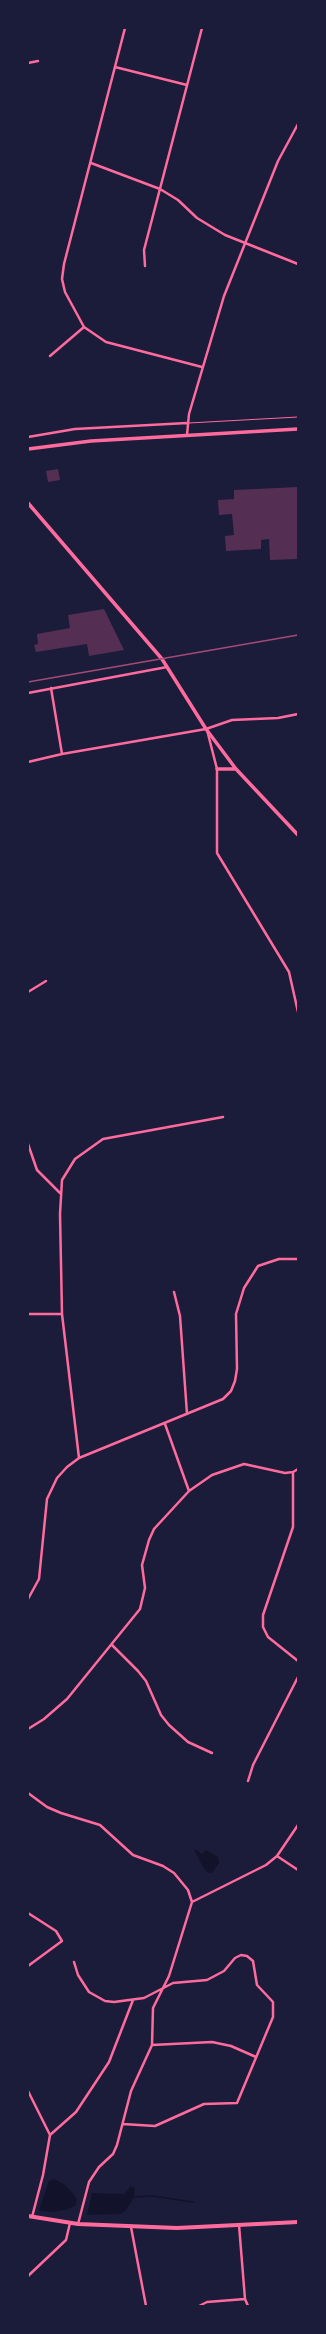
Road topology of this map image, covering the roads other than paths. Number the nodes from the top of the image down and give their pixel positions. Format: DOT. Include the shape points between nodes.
graph roads {
  1 [pos="125,28"];
  2 [pos="202,28"];
  3 [pos="38,62"];
  4 [pos="28,63"];
  5 [pos="115,67"];
  6 [pos="187,85"];
  7 [pos="298,124"];
  8 [pos="91,163"];
  9 [pos="160,189"];
  10 [pos="245,243"];
  11 [pos="298,264"];
  12 [pos="145,266"];
  13 [pos="84,327"];
  14 [pos="50,356"];
  15 [pos="202,367"];
  16 [pos="298,417"];
  17 [pos="187,423"];
  18 [pos="298,429"];
  19 [pos="188,435"];
  20 [pos="28,437"];
  21 [pos="28,449"];
  22 [pos="28,503"];
  23 [pos="167,667"];
  24 [pos="51,688"];
  25 [pos="28,693"];
  26 [pos="298,714"];
  27 [pos="206,729"];
  28 [pos="62,754"];
  29 [pos="28,762"];
  30 [pos="217,769"];
  31 [pos="236,769"];
  32 [pos="298,835"];
  33 [pos="46,981"];
  34 [pos="28,992"];
  35 [pos="298,1012"];
  36 [pos="223,1117"];
  37 [pos="28,1144"];
  38 [pos="61,1194"];
  39 [pos="298,1259"];
  40 [pos="174,1292"];
  41 [pos="28,1314"];
  42 [pos="62,1314"];
  43 [pos="187,1414"];
  44 [pos="165,1424"];
  45 [pos="79,1458"];
  46 [pos="298,1469"];
  47 [pos="293,1472"];
  48 [pos="190,1491"];
  49 [pos="28,1599"];
  50 [pos="112,1645"];
  51 [pos="298,1661"];
  52 [pos="298,1677"];
  53 [pos="28,1729"];
  54 [pos="212,1752"];
  55 [pos="248,1781"];
  56 [pos="28,1793"];
  57 [pos="298,1825"];
  58 [pos="277,1856"];
  59 [pos="298,1870"];
  60 [pos="192,1902"];
  61 [pos="28,1912"];
  62 [pos="74,1962"];
  63 [pos="28,1966"];
  64 [pos="160,1991"];
  65 [pos="133,2000"];
  66 [pos="152,2045"];
  67 [pos="256,2057"];
  68 [pos="28,2091"];
  69 [pos="123,2124"];
  70 [pos="50,2135"];
  71 [pos="30,2217"];
  72 [pos="298,2222"];
  73 [pos="70,2223"];
  74 [pos="78,2224"];
  75 [pos="239,2225"];
  76 [pos="131,2226"];
  77 [pos="28,2276"];
  78 [pos="245,2299"];
  79 [pos="146,2306"];
  80 [pos="199,2306"];
  81 [pos="248,2306"];
  1 -- 5 [label="street"];
  2 -- 6 [label="street"];
  3 -- 4 [label="street"];
  5 -- 6 [label="street"];
  5 -- 8 [label="street"];
  6 -- 9 [label="street"];
  7 -- 10 [label="street" via="278,161"];
  8 -- 9 [label="street"];
  8 -- 13 [label="street" via="68,246 62,279 72,308"];
  9 -- 10 [label="street" via="209,226"];
  9 -- 12 [label="street" via="144,250"];
  10 -- 11 [label="street"];
  10 -- 15 [label="street" via="224,296"];
  13 -- 14 [label="street"];
  13 -- 15 [label="street" via="106,342"];
  15 -- 17 [label="street"];
  16 -- 17 [label="lane"];
  17 -- 19 [label="street"];
  17 -- 20 [label="street" via="75,429"];
  18 -- 19 [label="main road"];
  19 -- 21 [label="main road" via="91,441"];
  22 -- 23 [label="main road"];
  23 -- 24 [label="street"];
  23 -- 27 [label="main road"];
  24 -- 25 [label="street"];
  24 -- 28 [label="street"];
  26 -- 27 [label="street" via="278,718 232,720"];
  27 -- 28 [label="street"];
  27 -- 30 [label="street"];
  27 -- 31 [label="main road"];
  28 -- 29 [label="street"];
  30 -- 31 [label="main road"];
  30 -- 35 [label="street" via="217,853 289,972"];
  31 -- 32 [label="main road"];
  33 -- 34 [label="street"];
  36 -- 38 [label="street" via="103,1139 75,1160 62,1180"];
  37 -- 38 [label="street" via="36,1170"];
  38 -- 42 [label="street"];
  39 -- 43 [label="street" via="279,1259 258,1266 252,1274 244,1288 236,1314 237,1369 231,1391 223,1399"];
  40 -- 43 [label="street" via="180,1316"];
  41 -- 42 [label="street"];
  42 -- 45 [label="street"];
  43 -- 44 [label="street"];
  44 -- 45 [label="street"];
  44 -- 48 [label="street"];
  45 -- 49 [label="street" via="67,1467 50,1489 45,1510 39,1579"];
  46 -- 47 [label="street"];
  47 -- 48 [label="street" via="244,1464 212,1475"];
  47 -- 51 [label="street" via="293,1527 263,1615 263,1627 268,1637"];
  48 -- 50 [label="street" via="152,1535 142,1565 144,1599"];
  50 -- 53 [label="street" via="67,1700 44,1720"];
  50 -- 54 [label="street" via="138,1670 161,1715 169,1725 188,1742"];
  52 -- 55 [label="street" via="257,1756"];
  56 -- 60 [label="street" via="47,1807 100,1825 133,1855 174,1873 188,1890"];
  57 -- 58 [label="street"];
  58 -- 59 [label="street"];
  58 -- 60 [label="street" via="257,1871"];
  60 -- 64 [label="street" via="169,1976"];
  61 -- 63 [label="street" via="56,1931 62,1941"];
  62 -- 65 [label="street" via="83,1984 96,1997 114,2002"];
  64 -- 65 [label="street"];
  64 -- 66 [label="street" via="153,2008"];
  64 -- 67 [label="street" via="173,1983 198,1982 216,1977 235,1958 247,1956 253,1961 257,1985 273,2002 274,2010"];
  65 -- 70 [label="street" via="109,2062 76,2112"];
  66 -- 67 [label="street" via="212,2042 231,2046"];
  66 -- 69 [label="street" via="131,2091"];
  67 -- 69 [label="street" via="237,2104 204,2104 155,2126"];
  68 -- 70 [label="street"];
  69 -- 74 [label="street" via="113,2154 88,2182"];
  70 -- 71 [label="street" via="43,2176"];
  71 -- 73 [label="main road"];
  72 -- 75 [label="main road"];
  73 -- 74 [label="main road"];
  73 -- 77 [label="street" via="66,2240"];
  74 -- 76 [label="main road"];
  75 -- 76 [label="main road" via="177,2228"];
  75 -- 78 [label="street"];
  76 -- 79 [label="street"];
  78 -- 80 [label="street" via="207,2302"];
  78 -- 81 [label="street"];
}
